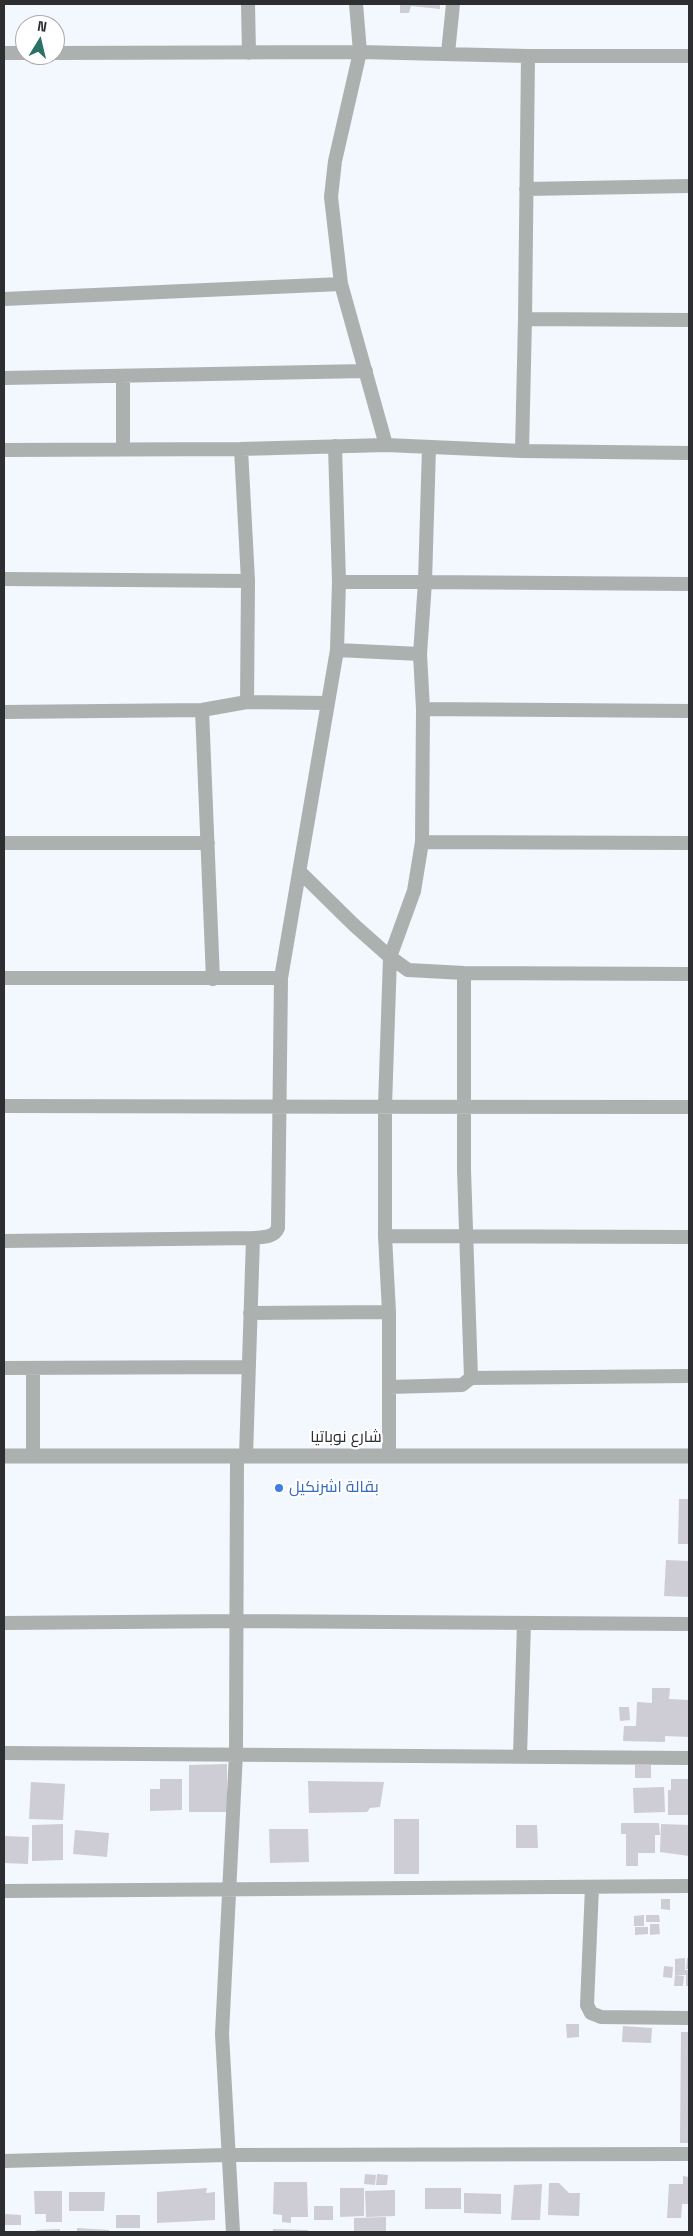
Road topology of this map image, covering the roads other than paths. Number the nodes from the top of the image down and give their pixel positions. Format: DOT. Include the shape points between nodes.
graph roads {
  1 [pos="248,4"];
  2 [pos="356,4"];
  3 [pos="452,4"];
  4 [pos="360,52"];
  5 [pos="65,53"];
  6 [pos="249,53"];
  7 [pos="448,53"];
  8 [pos="528,56"];
  9 [pos="689,56"];
  10 [pos="689,186"];
  11 [pos="526,189"];
  12 [pos="341,284"];
  13 [pos="4,299"];
  14 [pos="525,319"];
  15 [pos="689,320"];
  16 [pos="366,371"];
  17 [pos="123,376"];
  18 [pos="4,378"];
  19 [pos="386,445"];
  20 [pos="335,446"];
  21 [pos="429,447"];
  22 [pos="123,449"];
  23 [pos="241,449"];
  24 [pos="4,450"];
  25 [pos="522,451"];
  26 [pos="689,454"];
  27 [pos="4,579"];
  28 [pos="248,581"];
  29 [pos="338,582"];
  30 [pos="425,582"];
  31 [pos="689,584"];
  32 [pos="337,650"];
  33 [pos="420,654"];
  34 [pos="247,702"];
  35 [pos="328,703"];
  36 [pos="423,709"];
  37 [pos="202,710"];
  38 [pos="689,711"];
  39 [pos="4,712"];
  40 [pos="422,842"];
  41 [pos="4,843"];
  42 [pos="208,843"];
  43 [pos="689,844"];
  44 [pos="299,871"];
  45 [pos="390,957"];
  46 [pos="464,974"];
  47 [pos="689,974"];
  48 [pos="4,978"];
  49 [pos="281,978"];
  50 [pos="213,979"];
  51 [pos="4,1106"];
  52 [pos="278,1106"];
  53 [pos="386,1106"];
  54 [pos="689,1107"];
  55 [pos="464,1108"];
  56 [pos="465,1235"];
  57 [pos="385,1236"];
  58 [pos="689,1236"];
  59 [pos="252,1238"];
  60 [pos="4,1241"];
  61 [pos="389,1312"];
  62 [pos="250,1313"];
  63 [pos="249,1367"];
  64 [pos="4,1368"];
  65 [pos="33,1368"];
  66 [pos="689,1376"];
  67 [pos="471,1378"];
  68 [pos="389,1387"];
  69 [pos="4,1456"];
  70 [pos="33,1456"];
  71 [pos="242,1456"];
  72 [pos="389,1456"];
  73 [pos="689,1456"];
  74 [pos="237,1621"];
  75 [pos="4,1623"];
  76 [pos="524,1623"];
  77 [pos="689,1624"];
  78 [pos="4,1753"];
  79 [pos="236,1753"];
  80 [pos="520,1756"];
  81 [pos="689,1758"];
  82 [pos="689,1886"];
  83 [pos="592,1887"];
  84 [pos="230,1888"];
  85 [pos="4,1891"];
  86 [pos="689,2018"];
  87 [pos="689,2154"];
  88 [pos="227,2155"];
  89 [pos="4,2161"];
  90 [pos="233,2232"];
  1 -- 6 [label="street"];
  2 -- 4 [label="street"];
  3 -- 7 [label="street"];
  4 -- 6 [label="street"];
  4 -- 7 [label="street"];
  4 -- 12 [label="street" via="332,177 331,197"];
  5 -- 6 [label="street"];
  7 -- 8 [label="street"];
  8 -- 9 [label="street"];
  8 -- 11 [label="street"];
  10 -- 11 [label="street"];
  11 -- 14 [label="street"];
  12 -- 13 [label="street"];
  12 -- 16 [label="street"];
  14 -- 15 [label="street"];
  14 -- 25 [label="street"];
  16 -- 17 [label="street"];
  16 -- 19 [label="street"];
  17 -- 18 [label="street"];
  17 -- 22 [label="street"];
  19 -- 20 [label="street"];
  19 -- 21 [label="street"];
  20 -- 23 [label="street"];
  20 -- 29 [label="street"];
  21 -- 25 [label="street"];
  21 -- 30 [label="street"];
  22 -- 23 [label="street"];
  22 -- 24 [label="street"];
  23 -- 28 [label="street"];
  25 -- 26 [label="street"];
  27 -- 28 [label="street"];
  28 -- 34 [label="street"];
  29 -- 30 [label="street"];
  29 -- 32 [label="street"];
  30 -- 31 [label="street"];
  30 -- 33 [label="street"];
  32 -- 33 [label="street"];
  32 -- 35 [label="street"];
  33 -- 36 [label="street"];
  34 -- 35 [label="street"];
  34 -- 37 [label="street"];
  35 -- 44 [label="street"];
  36 -- 38 [label="street"];
  36 -- 40 [label="street"];
  37 -- 39 [label="street"];
  37 -- 42 [label="street"];
  40 -- 43 [label="street"];
  40 -- 45 [label="street" via="414,891"];
  41 -- 42 [label="street"];
  42 -- 50 [label="street"];
  44 -- 45 [label="street"];
  44 -- 49 [label="street"];
  45 -- 46 [label="street" via="408,970"];
  45 -- 53 [label="street"];
  46 -- 47 [label="street"];
  46 -- 55 [label="street"];
  48 -- 50 [label="street"];
  49 -- 50 [label="street"];
  49 -- 52 [label="street"];
  51 -- 52 [label="street"];
  52 -- 53 [label="street"];
  52 -- 59 [label="street" via="278,1228 272,1236"];
  53 -- 55 [label="street"];
  53 -- 57 [label="street"];
  54 -- 55 [label="street"];
  55 -- 56 [label="street"];
  56 -- 57 [label="street"];
  56 -- 58 [label="street"];
  56 -- 67 [label="street"];
  57 -- 61 [label="street"];
  59 -- 60 [label="street"];
  59 -- 62 [label="street"];
  61 -- 62 [label="street"];
  61 -- 68 [label="street"];
  62 -- 63 [label="street"];
  63 -- 65 [label="street"];
  63 -- 71 [label="street"];
  64 -- 65 [label="street"];
  65 -- 70 [label="street"];
  66 -- 67 [label="street"];
  67 -- 68 [label="street" via="466,1384 456,1386"];
  68 -- 72 [label="street"];
  69 -- 70 [label="street, شارع نوباتيا"];
  70 -- 71 [label="street, شارع نوباتيا"];
  71 -- 72 [label="street, شارع نوباتيا"];
  71 -- 74 [label="street"];
  72 -- 73 [label="street, شارع نوباتيا"];
  74 -- 75 [label="street"];
  74 -- 76 [label="street"];
  74 -- 79 [label="street"];
  76 -- 77 [label="street"];
  76 -- 80 [label="street"];
  78 -- 79 [label="street"];
  79 -- 80 [label="street"];
  79 -- 84 [label="street"];
  80 -- 81 [label="street"];
  82 -- 83 [label="street"];
  83 -- 84 [label="street"];
  83 -- 86 [label="street" via="586,2005 591,2013 601,2017"];
  84 -- 85 [label="street"];
  84 -- 88 [label="street" via="222,2034"];
  87 -- 88 [label="street"];
  88 -- 89 [label="street"];
  88 -- 90 [label="street"];
}
